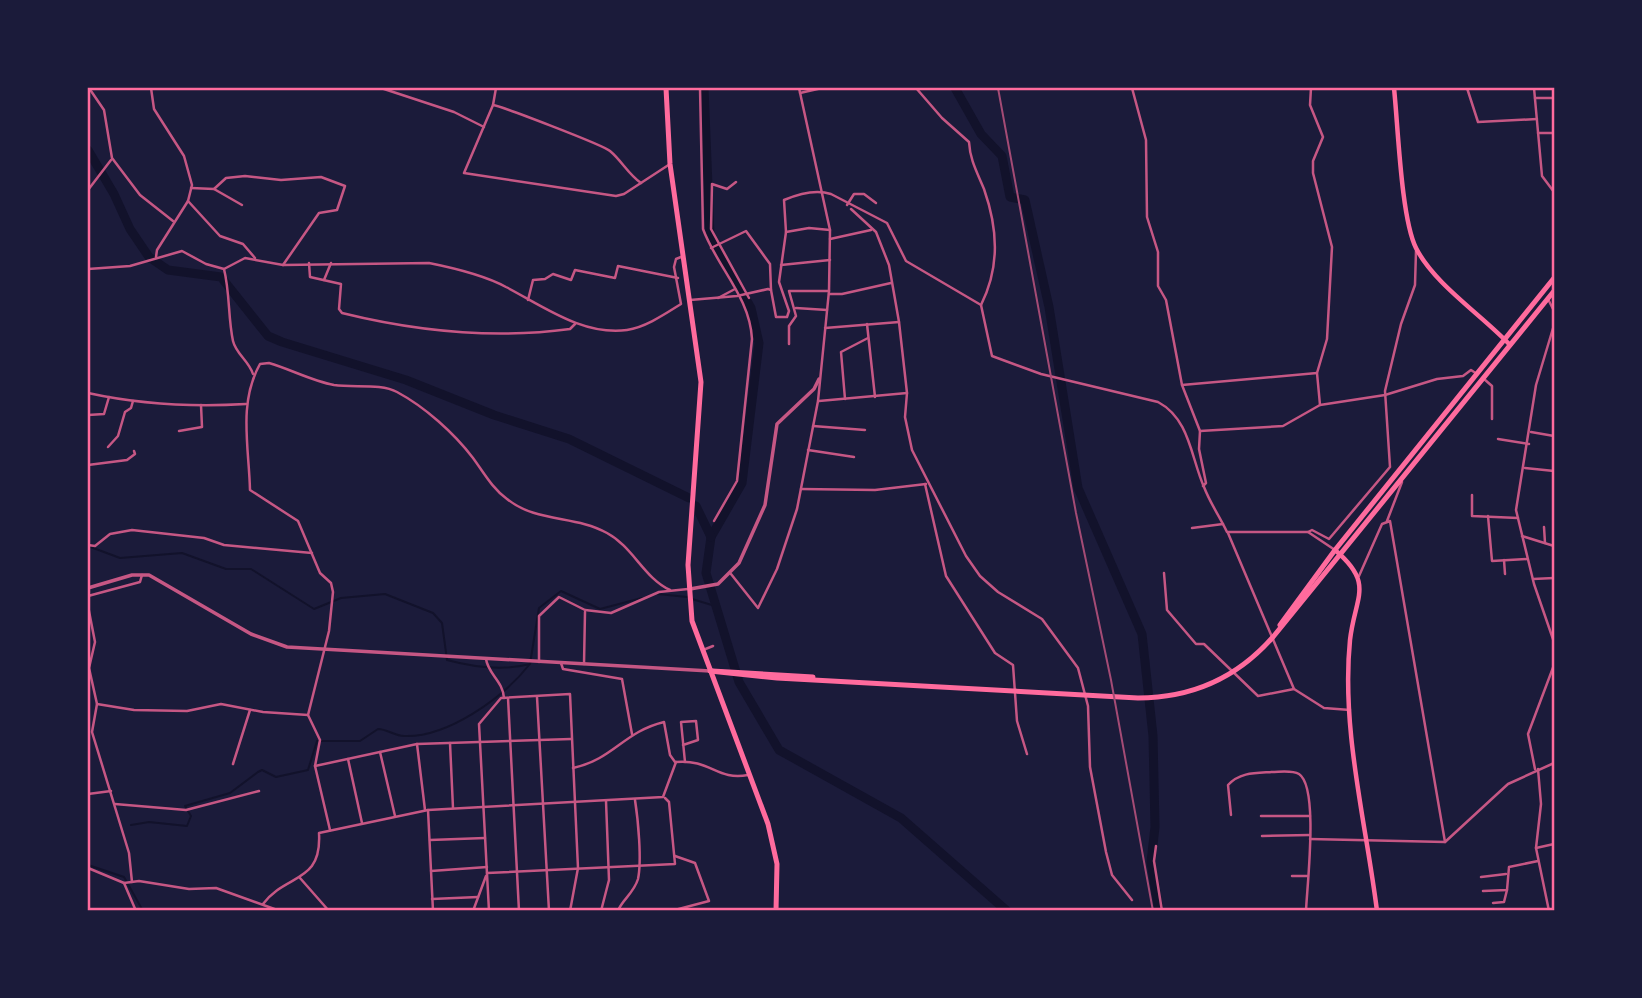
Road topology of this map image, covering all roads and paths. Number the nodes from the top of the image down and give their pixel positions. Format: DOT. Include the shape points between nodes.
graph roads {
  1 [pos="89,88"];
  2 [pos="151,88"];
  3 [pos="381,88"];
  4 [pos="405,88"];
  5 [pos="496,88"];
  6 [pos="666,88"];
  7 [pos="700,88"];
  8 [pos="799,88"];
  9 [pos="822,88"];
  10 [pos="916,88"];
  11 [pos="1132,88"];
  12 [pos="1311,88"];
  13 [pos="1394,88"];
  14 [pos="1467,88"];
  15 [pos="1534,88"];
  16 [pos="800,93"];
  17 [pos="401,94"];
  18 [pos="1555,97"];
  19 [pos="1535,98"];
  20 [pos="492,105"];
  21 [pos="1537,119"];
  22 [pos="484,127"];
  23 [pos="1538,133"];
  24 [pos="1555,133"];
  25 [pos="112,158"];
  26 [pos="670,164"];
  27 [pos="736,182"];
  28 [pos="641,183"];
  29 [pos="191,188"];
  30 [pos="214,189"];
  31 [pos="88,190"];
  32 [pos="823,192"];
  33 [pos="1555,192"];
  34 [pos="188,201"];
  35 [pos="876,203"];
  36 [pos="242,205"];
  37 [pos="847,205"];
  38 [pos="173,221"];
  39 [pos="873,229"];
  40 [pos="830,230"];
  41 [pos="786,232"];
  42 [pos="830,239"];
  43 [pos="719,243"];
  44 [pos="711,248"];
  45 [pos="1416,248"];
  46 [pos="684,256"];
  47 [pos="156,258"];
  48 [pos="255,258"];
  49 [pos="831,260"];
  50 [pos="309,263"];
  51 [pos="331,263"];
  52 [pos="283,265"];
  53 [pos="781,265"];
  54 [pos="88,269"];
  55 [pos="224,269"];
  56 [pos="678,278"];
  57 [pos="1555,278"];
  58 [pos="324,279"];
  59 [pos="892,283"];
  60 [pos="735,289"];
  61 [pos="771,290"];
  62 [pos="1555,290"];
  63 [pos="829,292"];
  64 [pos="750,296"];
  65 [pos="718,298"];
  66 [pos="1548,299"];
  67 [pos="528,300"];
  68 [pos="690,300"];
  69 [pos="981,305"];
  70 [pos="796,308"];
  71 [pos="827,310"];
  72 [pos="1555,311"];
  73 [pos="899,322"];
  74 [pos="575,324"];
  75 [pos="867,324"];
  76 [pos="1555,325"];
  77 [pos="825,328"];
  78 [pos="869,338"];
  79 [pos="1505,340"];
  80 [pos="789,344"];
  81 [pos="1510,345"];
  82 [pos="1317,373"];
  83 [pos="253,374"];
  84 [pos="1477,374"];
  85 [pos="819,379"];
  86 [pos="1484,379"];
  87 [pos="1182,385"];
  88 [pos="88,393"];
  89 [pos="907,393"];
  90 [pos="1385,395"];
  91 [pos="109,397"];
  92 [pos="875,397"];
  93 [pos="845,399"];
  94 [pos="133,401"];
  95 [pos="818,401"];
  96 [pos="246,404"];
  97 [pos="201,405"];
  98 [pos="1320,405"];
  99 [pos="88,415"];
  100 [pos="1492,419"];
  101 [pos="813,426"];
  102 [pos="865,430"];
  103 [pos="179,431"];
  104 [pos="1200,431"];
  105 [pos="1531,432"];
  106 [pos="1555,436"];
  107 [pos="1498,439"];
  108 [pos="1529,444"];
  109 [pos="108,447"];
  110 [pos="808,450"];
  111 [pos="134,451"];
  112 [pos="854,457"];
  113 [pos="88,465"];
  114 [pos="1525,468"];
  115 [pos="1555,471"];
  116 [pos="1402,480"];
  117 [pos="928,484"];
  118 [pos="1203,486"];
  119 [pos="801,489"];
  120 [pos="1472,495"];
  121 [pos="1488,516"];
  122 [pos="1518,518"];
  123 [pos="714,521"];
  124 [pos="1387,521"];
  125 [pos="1223,524"];
  126 [pos="1544,527"];
  127 [pos="1192,528"];
  128 [pos="1227,532"];
  129 [pos="1308,532"];
  130 [pos="1522,536"];
  131 [pos="1545,543"];
  132 [pos="88,545"];
  133 [pos="1555,546"];
  134 [pos="1338,552"];
  135 [pos="312,553"];
  136 [pos="1528,558"];
  137 [pos="1504,560"];
  138 [pos="1164,573"];
  139 [pos="731,574"];
  140 [pos="1505,574"];
  141 [pos="142,575"];
  142 [pos="1359,576"];
  143 [pos="1555,578"];
  144 [pos="1533,579"];
  145 [pos="88,588"];
  146 [pos="688,589"];
  147 [pos="670,590"];
  148 [pos="88,596"];
  149 [pos="88,606"];
  150 [pos="585,610"];
  151 [pos="1275,634"];
  152 [pos="88,639"];
  153 [pos="94,639"];
  154 [pos="1555,642"];
  155 [pos="713,646"];
  156 [pos="322,650"];
  157 [pos="701,650"];
  158 [pos="486,659"];
  159 [pos="539,662"];
  160 [pos="561,663"];
  161 [pos="584,664"];
  162 [pos="1555,665"];
  163 [pos="710,671"];
  164 [pos="1294,690"];
  165 [pos="1547,690"];
  166 [pos="1555,691"];
  167 [pos="1016,693"];
  168 [pos="537,696"];
  169 [pos="506,698"];
  170 [pos="97,704"];
  171 [pos="250,709"];
  172 [pos="1350,710"];
  173 [pos="308,715"];
  174 [pos="90,732"];
  175 [pos="632,734"];
  176 [pos="572,739"];
  177 [pos="540,740"];
  178 [pos="510,741"];
  179 [pos="479,742"];
  180 [pos="450,743"];
  181 [pos="417,744"];
  182 [pos="683,745"];
  183 [pos="380,752"];
  184 [pos="1027,754"];
  185 [pos="348,759"];
  186 [pos="676,762"];
  187 [pos="685,762"];
  188 [pos="1555,763"];
  189 [pos="233,764"];
  190 [pos="315,766"];
  191 [pos="573,768"];
  192 [pos="1536,769"];
  193 [pos="748,775"];
  194 [pos="111,791"];
  195 [pos="259,791"];
  196 [pos="88,794"];
  197 [pos="663,797"];
  198 [pos="635,800"];
  199 [pos="606,801"];
  200 [pos="574,802"];
  201 [pos="116,804"];
  202 [pos="543,804"];
  203 [pos="513,805"];
  204 [pos="483,806"];
  205 [pos="453,808"];
  206 [pos="427,810"];
  207 [pos="1231,815"];
  208 [pos="1261,816"];
  209 [pos="1310,816"];
  210 [pos="395,817"];
  211 [pos="362,823"];
  212 [pos="330,830"];
  213 [pos="1262,836"];
  214 [pos="1310,837"];
  215 [pos="485,838"];
  216 [pos="430,840"];
  217 [pos="1368,840"];
  218 [pos="1445,842"];
  219 [pos="1555,844"];
  220 [pos="1156,846"];
  221 [pos="1536,848"];
  222 [pos="674,856"];
  223 [pos="1538,861"];
  224 [pos="638,865"];
  225 [pos="487,867"];
  226 [pos="609,867"];
  227 [pos="88,868"];
  228 [pos="578,868"];
  229 [pos="547,870"];
  230 [pos="431,871"];
  231 [pos="517,871"];
  232 [pos="487,873"];
  233 [pos="1507,874"];
  234 [pos="1292,876"];
  235 [pos="1307,876"];
  236 [pos="300,877"];
  237 [pos="1481,877"];
  238 [pos="132,882"];
  239 [pos="124,883"];
  240 [pos="1507,890"];
  241 [pos="1483,891"];
  242 [pos="478,897"];
  243 [pos="432,899"];
  244 [pos="1132,901"];
  245 [pos="1493,903"];
  246 [pos="263,904"];
  247 [pos="136,911"];
  248 [pos="280,911"];
  249 [pos="329,911"];
  250 [pos="433,911"];
  251 [pos="473,911"];
  252 [pos="489,911"];
  253 [pos="519,911"];
  254 [pos="549,911"];
  255 [pos="570,911"];
  256 [pos="601,911"];
  257 [pos="618,911"];
  258 [pos="671,911"];
  259 [pos="776,911"];
  260 [pos="1162,911"];
  261 [pos="1307,911"];
  262 [pos="1377,911"];
  263 [pos="1549,911"];
  1 -- 25 [label="street" via="104,110"];
  2 -- 29 [label="street" via="154,109 184,156"];
  3 -- 17 [label="street"];
  4 -- 17 [label="street"];
  5 -- 20 [label="street"];
  6 -- 26 [label="highway"];
  7 -- 44 [label="street" via="703,229"];
  8 -- 16 [label="street"];
  9 -- 16 [label="street"];
  10 -- 69 [label="street" via="969,142 970,158 989,207 996,263"];
  11 -- 87 [label="street" via="1146,140 1147,217 1158,252 1158,286 1166,300"];
  12 -- 82 [label="street" via="1310,105 1323,137 1313,173 1332,247 1327,339"];
  13 -- 45 [label="main road" via="1408,219"];
  14 -- 21 [label="street" via="1478,122"];
  15 -- 19 [label="street"];
  16 -- 32 [label="street"];
  17 -- 22 [label="street"];
  18 -- 19 [label="street"];
  19 -- 21 [label="street"];
  20 -- 22 [label="street"];
  20 -- 28 [label="street" via="597,144"];
  21 -- 23 [label="street"];
  22 -- 28 [label="street" via="464,173 615,196"];
  23 -- 24 [label="street"];
  23 -- 33 [label="street" via="1542,176"];
  25 -- 31 [label="street"];
  25 -- 38 [label="street" via="139,195"];
  26 -- 28 [label="street"];
  26 -- 46 [label="highway"];
  27 -- 43 [label="street" via="727,189 712,184 711,229"];
  29 -- 30 [label="street"];
  29 -- 34 [label="street"];
  30 -- 36 [label="street"];
  30 -- 52 [label="street" via="226,178 245,177 321,177 345,186 337,210 319,213"];
  32 -- 37 [label="street"];
  32 -- 40 [label="street"];
  32 -- 41 [label="street" via="784,200"];
  34 -- 38 [label="street"];
  34 -- 48 [label="street" via="220,236 243,244"];
  35 -- 37 [label="street" via="864,194 854,194"];
  37 -- 39 [label="street"];
  37 -- 69 [label="street" via="887,223 906,261"];
  38 -- 47 [label="street"];
  39 -- 42 [label="street"];
  39 -- 59 [label="street"];
  40 -- 41 [label="street"];
  40 -- 42 [label="street"];
  41 -- 53 [label="street"];
  42 -- 49 [label="street"];
  43 -- 44 [label="street"];
  43 -- 61 [label="street" via="746,231 770,264"];
  43 -- 64 [label="street"];
  44 -- 60 [label="street"];
  45 -- 79 [label="main road"];
  45 -- 90 [label="street" via="1415,285"];
  46 -- 56 [label="street" via="676,259"];
  46 -- 68 [label="highway"];
  47 -- 54 [label="street" via="130,266"];
  47 -- 55 [label="street" via="182,251"];
  48 -- 52 [label="street"];
  48 -- 55 [label="street"];
  49 -- 53 [label="street"];
  49 -- 63 [label="street"];
  50 -- 51 [label="street"];
  50 -- 52 [label="street"];
  50 -- 58 [label="street" via="310,277"];
  51 -- 58 [label="street"];
  51 -- 67 [label="street" via="452,267"];
  53 -- 61 [label="street" via="779,282 787,317 776,317"];
  55 -- 83 [label="street" via="234,344"];
  56 -- 67 [label="street" via="618,266 615,278 575,270 571,280 553,274 533,280"];
  56 -- 74 [label="street" via="681,304 645,324 613,331"];
  57 -- 79 [label="highway"];
  58 -- 74 [label="street" via="341,284 342,313 401,326 507,333 570,329"];
  59 -- 63 [label="street" via="842,294"];
  59 -- 73 [label="street"];
  60 -- 65 [label="street"];
  60 -- 123 [label="street" via="750,315 752,338 737,481"];
  61 -- 64 [label="street"];
  62 -- 66 [label="highway"];
  63 -- 70 [label="street" via="789,291"];
  63 -- 71 [label="street"];
  64 -- 65 [label="street"];
  65 -- 68 [label="street"];
  66 -- 72 [label="street"];
  66 -- 81 [label="highway"];
  67 -- 74 [label="street"];
  68 -- 146 [label="highway" via="701,382"];
  69 -- 118 [label="street" via="992,356 1041,374 1158,402 1171,410 1187,436"];
  70 -- 71 [label="street"];
  70 -- 80 [label="street"];
  71 -- 77 [label="street"];
  73 -- 75 [label="street"];
  73 -- 89 [label="street"];
  75 -- 77 [label="street"];
  75 -- 78 [label="street"];
  76 -- 105 [label="street" via="1536,385"];
  77 -- 85 [label="street"];
  78 -- 92 [label="street"];
  78 -- 93 [label="street" via="841,352"];
  79 -- 81 [label="main road"];
  79 -- 84 [label="highway"];
  81 -- 86 [label="highway"];
  82 -- 87 [label="street"];
  82 -- 98 [label="street"];
  83 -- 96 [label="street"];
  83 -- 147 [label="street" via="260,364 268,363 331,385 394,390 431,416 507,500 529,514 608,533 656,582"];
  84 -- 90 [label="street" via="1471,370 1463,376"];
  84 -- 134 [label="highway"];
  85 -- 95 [label="street"];
  85 -- 139 [label="street" via="778,424 765,505"];
  86 -- 100 [label="street" via="1492,386"];
  86 -- 116 [label="highway"];
  87 -- 104 [label="street"];
  88 -- 91 [label="street"];
  89 -- 92 [label="street"];
  89 -- 117 [label="street" via="908,438"];
  90 -- 98 [label="street"];
  90 -- 129 [label="street" via="1387,472 1329,539"];
  91 -- 94 [label="street"];
  91 -- 99 [label="street" via="104,414"];
  92 -- 93 [label="street"];
  93 -- 95 [label="street"];
  94 -- 97 [label="street"];
  94 -- 109 [label="street" via="118,436"];
  95 -- 101 [label="street"];
  96 -- 97 [label="street"];
  96 -- 135 [label="street" via="250,490 298,521"];
  97 -- 103 [label="street" via="202,427"];
  98 -- 104 [label="street" via="1283,426"];
  101 -- 102 [label="street"];
  101 -- 110 [label="street"];
  104 -- 118 [label="street"];
  105 -- 106 [label="street"];
  105 -- 108 [label="street"];
  107 -- 108 [label="street"];
  108 -- 114 [label="street"];
  110 -- 112 [label="street"];
  110 -- 119 [label="street"];
  111 -- 113 [label="street" via="127,460"];
  114 -- 115 [label="street"];
  114 -- 122 [label="street" via="1516,502"];
  116 -- 124 [label="street"];
  116 -- 134 [label="highway"];
  117 -- 119 [label="street" via="875,490"];
  117 -- 167 [label="street" via="947,576 995,653 1013,665"];
  117 -- 244 [label="street" via="980,576 1042,619 1078,668 1088,706 1090,767 1106,852 1112,875"];
  118 -- 125 [label="street"];
  119 -- 139 [label="street" via="777,569 758,608"];
  120 -- 121 [label="street" via="1472,516"];
  121 -- 122 [label="street"];
  121 -- 137 [label="street" via="1492,561"];
  122 -- 130 [label="street"];
  124 -- 142 [label="street"];
  124 -- 218 [label="street"];
  125 -- 127 [label="street"];
  125 -- 128 [label="street"];
  126 -- 131 [label="street"];
  128 -- 129 [label="street"];
  128 -- 151 [label="street"];
  129 -- 134 [label="street"];
  130 -- 131 [label="street"];
  130 -- 136 [label="street"];
  131 -- 133 [label="street"];
  132 -- 135 [label="street" via="132,530"];
  134 -- 142 [label="main road"];
  134 -- 151 [label="highway"];
  135 -- 156 [label="street" via="333,592"];
  136 -- 137 [label="street"];
  136 -- 144 [label="street"];
  137 -- 140 [label="street"];
  138 -- 164 [label="street" via="1167,610 1196,644 1204,644 1258,696"];
  139 -- 146 [label="street" via="718,584"];
  141 -- 145 [label="street"];
  141 -- 148 [label="street" via="140,582"];
  141 -- 156 [label="street" via="163,582 272,644"];
  142 -- 172 [label="main road" via="1349,649"];
  143 -- 144 [label="street"];
  144 -- 154 [label="street"];
  146 -- 147 [label="street"];
  146 -- 157 [label="highway"];
  147 -- 150 [label="street" via="611,614"];
  149 -- 153 [label="street"];
  150 -- 159 [label="street" via="562,597 543,610 539,616"];
  150 -- 161 [label="street"];
  151 -- 164 [label="street"];
  151 -- 167 [label="highway" via="1243,666 1179,695"];
  152 -- 153 [label="street"];
  153 -- 170 [label="street" via="89,668"];
  155 -- 157 [label="street"];
  156 -- 158 [label="street"];
  156 -- 173 [label="street"];
  157 -- 163 [label="highway"];
  158 -- 159 [label="street"];
  158 -- 169 [label="street"];
  159 -- 160 [label="street"];
  160 -- 161 [label="street"];
  160 -- 175 [label="street" via="563,669 622,680"];
  161 -- 163 [label="street"];
  162 -- 165 [label="street"];
  163 -- 167 [label="highway"];
  163 -- 193 [label="highway"];
  164 -- 172 [label="street" via="1324,708"];
  165 -- 166 [label="street"];
  165 -- 192 [label="street" via="1528,734"];
  167 -- 184 [label="street" via="1017,721"];
  168 -- 169 [label="street"];
  168 -- 176 [label="street" via="570,694"];
  168 -- 177 [label="street"];
  169 -- 178 [label="street"];
  169 -- 179 [label="street" via="479,724"];
  170 -- 171 [label="street" via="134,710 187,711 221,704"];
  170 -- 174 [label="street"];
  171 -- 173 [label="street"];
  171 -- 189 [label="street"];
  172 -- 217 [label="main road"];
  173 -- 190 [label="street" via="320,740"];
  174 -- 194 [label="street"];
  175 -- 186 [label="street" via="664,722 670,755"];
  175 -- 191 [label="street" via="603,758"];
  176 -- 177 [label="street"];
  176 -- 191 [label="street"];
  177 -- 178 [label="street"];
  177 -- 202 [label="street"];
  178 -- 179 [label="street"];
  178 -- 203 [label="street"];
  179 -- 180 [label="street"];
  179 -- 204 [label="street"];
  180 -- 181 [label="street"];
  180 -- 205 [label="street"];
  181 -- 183 [label="street"];
  181 -- 206 [label="street"];
  182 -- 182 [label="street" via="681,722 696,721 698,740"];
  182 -- 187 [label="street"];
  183 -- 185 [label="street"];
  183 -- 210 [label="street"];
  185 -- 190 [label="street"];
  185 -- 211 [label="street"];
  186 -- 187 [label="street"];
  186 -- 197 [label="street"];
  187 -- 193 [label="street" via="708,765 728,777"];
  188 -- 192 [label="street"];
  190 -- 212 [label="street"];
  191 -- 200 [label="street"];
  192 -- 218 [label="street" via="1508,784"];
  192 -- 221 [label="street" via="1541,804"];
  193 -- 259 [label="highway" via="768,824 777,864"];
  194 -- 196 [label="street"];
  194 -- 201 [label="street"];
  195 -- 201 [label="street" via="187,810"];
  197 -- 198 [label="street"];
  197 -- 222 [label="street" via="669,802"];
  198 -- 199 [label="street"];
  198 -- 224 [label="street"];
  199 -- 200 [label="street"];
  199 -- 226 [label="street"];
  200 -- 202 [label="street"];
  200 -- 228 [label="street"];
  201 -- 238 [label="street"];
  202 -- 203 [label="street"];
  202 -- 229 [label="street"];
  203 -- 204 [label="street"];
  203 -- 231 [label="street"];
  204 -- 205 [label="street"];
  204 -- 215 [label="street"];
  205 -- 206 [label="street"];
  206 -- 210 [label="street"];
  206 -- 216 [label="street"];
  207 -- 209 [label="street" via="1228,785 1234,778 1296,772 1306,783"];
  208 -- 209 [label="street"];
  209 -- 214 [label="street"];
  210 -- 211 [label="street"];
  211 -- 212 [label="street"];
  212 -- 236 [label="street" via="319,833 316,863"];
  213 -- 214 [label="street"];
  214 -- 217 [label="street"];
  214 -- 235 [label="street"];
  215 -- 216 [label="street"];
  215 -- 225 [label="street"];
  216 -- 230 [label="street"];
  217 -- 218 [label="street"];
  217 -- 262 [label="main road"];
  219 -- 221 [label="street"];
  220 -- 260 [label="street"];
  221 -- 223 [label="street"];
  222 -- 224 [label="street" via="675,864"];
  222 -- 258 [label="street" via="695,863 709,901"];
  223 -- 233 [label="street" via="1509,867"];
  223 -- 263 [label="street"];
  224 -- 226 [label="street"];
  224 -- 257 [label="street" via="638,882"];
  225 -- 230 [label="street"];
  225 -- 232 [label="street"];
  226 -- 228 [label="street"];
  226 -- 256 [label="street"];
  227 -- 239 [label="street"];
  228 -- 229 [label="street"];
  228 -- 255 [label="street"];
  229 -- 231 [label="street"];
  229 -- 254 [label="street"];
  230 -- 243 [label="street"];
  231 -- 232 [label="street"];
  231 -- 253 [label="street"];
  232 -- 242 [label="street"];
  232 -- 252 [label="street"];
  233 -- 237 [label="street"];
  233 -- 240 [label="street"];
  234 -- 235 [label="street"];
  235 -- 261 [label="street"];
  236 -- 246 [label="street"];
  236 -- 249 [label="street"];
  238 -- 239 [label="street"];
  238 -- 246 [label="street" via="216,888"];
  239 -- 247 [label="street"];
  240 -- 241 [label="street"];
  240 -- 245 [label="street" via="1504,902"];
  242 -- 243 [label="street"];
  242 -- 251 [label="street"];
  243 -- 250 [label="street"];
  246 -- 248 [label="street"];
}
